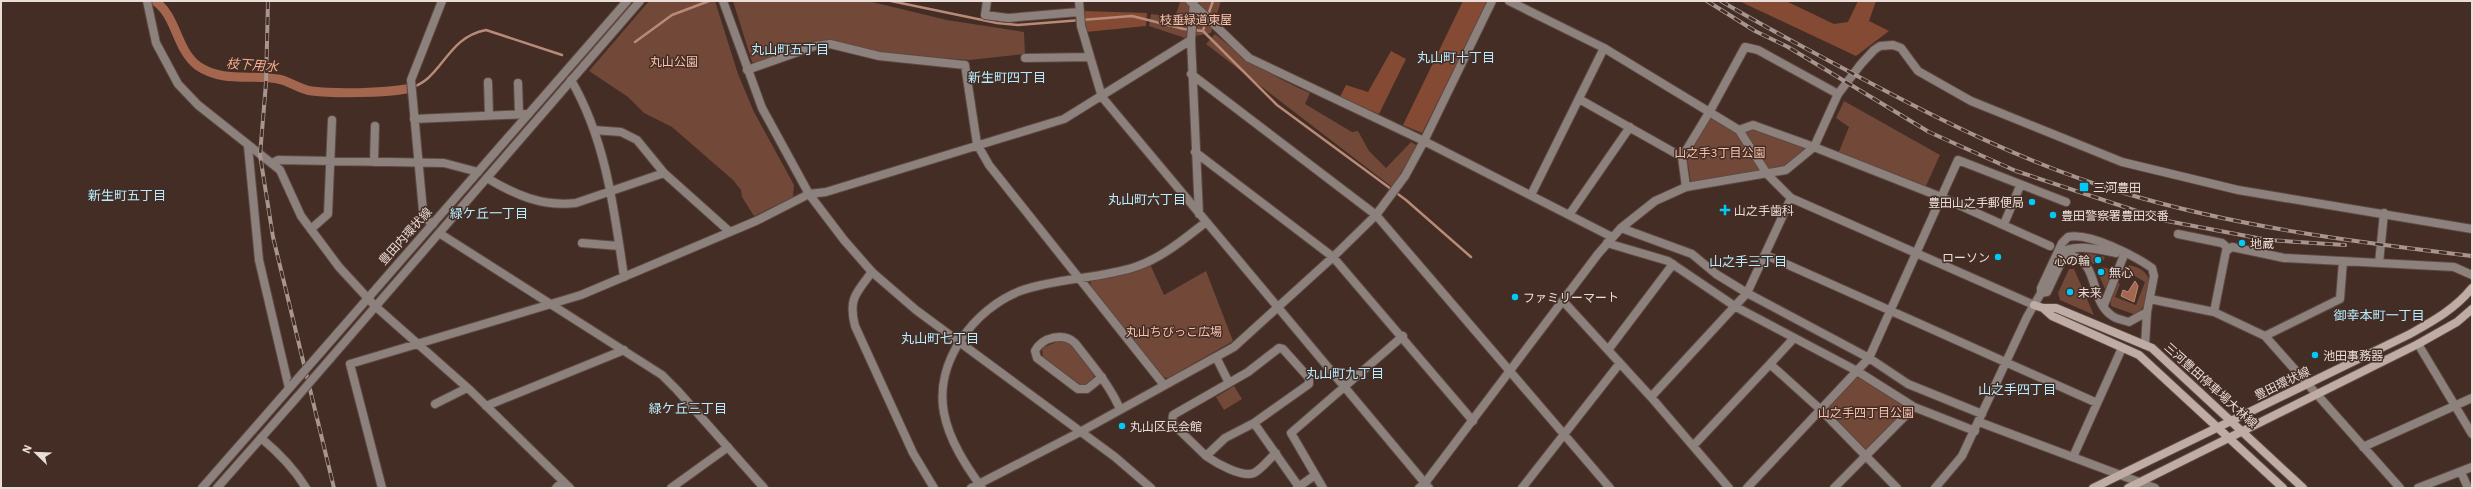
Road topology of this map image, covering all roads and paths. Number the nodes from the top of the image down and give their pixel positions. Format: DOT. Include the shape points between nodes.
graph roads {
  1 [pos="442,1"];
  2 [pos="626,1"];
  3 [pos="640,1"];
  4 [pos="723,1"];
  5 [pos="987,1"];
  6 [pos="1079,1"];
  7 [pos="1492,1"];
  8 [pos="1510,1"];
  9 [pos="148,2"];
  10 [pos="1193,2"];
  11 [pos="1080,14"];
  12 [pos="1191,39"];
  13 [pos="1604,48"];
  14 [pos="1090,57"];
  15 [pos="1026,58"];
  16 [pos="747,70"];
  17 [pos="1191,74"];
  18 [pos="571,80"];
  19 [pos="488,82"];
  20 [pos="518,84"];
  21 [pos="1838,94"];
  22 [pos="1102,97"];
  23 [pos="1579,99"];
  24 [pos="1710,111"];
  25 [pos="523,114"];
  26 [pos="489,115"];
  27 [pos="414,119"];
  28 [pos="332,120"];
  29 [pos="375,126"];
  30 [pos="1630,127"];
  31 [pos="594,130"];
  32 [pos="1739,130"];
  33 [pos="1424,141"];
  34 [pos="977,144"];
  35 [pos="248,146"];
  36 [pos="1814,147"];
  37 [pos="1195,152"];
  38 [pos="1682,157"];
  39 [pos="330,161"];
  40 [pos="374,162"];
  41 [pos="418,162"];
  42 [pos="272,163"];
  43 [pos="478,172"];
  44 [pos="664,173"];
  45 [pos="1767,174"];
  46 [pos="487,178"];
  47 [pos="2020,186"];
  48 [pos="1686,187"];
  49 [pos="611,192"];
  50 [pos="809,194"];
  51 [pos="1531,195"];
  52 [pos="1941,197"];
  53 [pos="1791,198"];
  54 [pos="2066,202"];
  55 [pos="2384,213"];
  56 [pos="1199,214"];
  57 [pos="1376,215"];
  58 [pos="1569,215"];
  59 [pos="1206,222"];
  60 [pos="433,224"];
  61 [pos="2004,224"];
  62 [pos="1620,228"];
  63 [pos="310,229"];
  64 [pos="2472,229"];
  65 [pos="730,232"];
  66 [pos="439,233"];
  67 [pos="2178,234"];
  68 [pos="1610,240"];
  69 [pos="582,244"];
  70 [pos="619,246"];
  71 [pos="2050,246"];
  72 [pos="2229,249"];
  73 [pos="1915,252"];
  74 [pos="1766,255"];
  75 [pos="2057,255"];
  76 [pos="2124,256"];
  77 [pos="1333,257"];
  78 [pos="2136,259"];
  79 [pos="2343,261"];
  80 [pos="2379,263"];
  81 [pos="1673,264"];
  82 [pos="872,272"];
  83 [pos="2472,275"];
  84 [pos="624,276"];
  85 [pos="1079,279"];
  86 [pos="2472,288"];
  87 [pos="1747,293"];
  88 [pos="2041,293"];
  89 [pos="366,298"];
  90 [pos="2150,299"];
  91 [pos="1563,301"];
  92 [pos="552,304"];
  93 [pos="2034,305"];
  94 [pos="2104,305"];
  95 [pos="375,306"];
  96 [pos="1736,306"];
  97 [pos="1278,308"];
  98 [pos="2043,308"];
  99 [pos="2472,309"];
  100 [pos="1890,310"];
  101 [pos="2147,312"];
  102 [pos="2214,312"];
  103 [pos="1403,336"];
  104 [pos="2265,336"];
  105 [pos="1794,338"];
  106 [pos="959,342"];
  107 [pos="416,343"];
  108 [pos="2418,344"];
  109 [pos="2145,345"];
  110 [pos="2122,348"];
  111 [pos="624,350"];
  112 [pos="1608,350"];
  113 [pos="1216,357"];
  114 [pos="1869,358"];
  115 [pos="2006,361"];
  116 [pos="1620,363"];
  117 [pos="1770,364"];
  118 [pos="1857,371"];
  119 [pos="1509,372"];
  120 [pos="1102,378"];
  121 [pos="1229,383"];
  122 [pos="2310,384"];
  123 [pos="1164,385"];
  124 [pos="291,386"];
  125 [pos="467,388"];
  126 [pos="1345,388"];
  127 [pos="2318,393"];
  128 [pos="1651,397"];
  129 [pos="2472,398"];
  130 [pos="2097,403"];
  131 [pos="435,404"];
  132 [pos="486,406"];
  133 [pos="2454,406"];
  134 [pos="1914,407"];
  135 [pos="1120,409"];
  136 [pos="1821,410"];
  137 [pos="1981,418"];
  138 [pos="1473,421"];
  139 [pos="2232,421"];
  140 [pos="1254,423"];
  141 [pos="2218,427"];
  142 [pos="1975,431"];
  143 [pos="1080,432"];
  144 [pos="2244,432"];
  145 [pos="2472,434"];
  146 [pos="1564,436"];
  147 [pos="261,438"];
  148 [pos="2229,438"];
  149 [pos="1693,446"];
  150 [pos="728,447"];
  151 [pos="2363,447"];
  152 [pos="1276,454"];
  153 [pos="1206,456"];
  154 [pos="1866,457"];
  155 [pos="2073,457"];
  156 [pos="2472,467"];
  157 [pos="2461,472"];
  158 [pos="2119,474"];
  159 [pos="1315,475"];
  160 [pos="563,481"];
  161 [pos="2139,482"];
  162 [pos="981,486"];
  163 [pos="1424,486"];
  164 [pos="1298,487"];
  165 [pos="202,488"];
  166 [pos="217,488"];
  167 [pos="306,488"];
  168 [pos="382,488"];
  169 [pos="556,488"];
  170 [pos="570,488"];
  171 [pos="671,488"];
  172 [pos="764,488"];
  173 [pos="934,488"];
  174 [pos="971,488"];
  175 [pos="1150,488"];
  176 [pos="1323,488"];
  177 [pos="1522,488"];
  178 [pos="1610,488"];
  179 [pos="1729,488"];
  180 [pos="1747,488"];
  181 [pos="1834,488"];
  182 [pos="1897,488"];
  183 [pos="1935,488"];
  184 [pos="2093,488"];
  185 [pos="2128,488"];
  186 [pos="2155,488"];
  187 [pos="2283,488"];
  188 [pos="2303,488"];
  189 [pos="2400,488"];
  190 [pos="2418,488"];
  191 [pos="2468,488"];
  1 -- 27 [label="street" via="432,32 417,64 412,84"];
  2 -- 25 [label="street, 豊田内環状線"];
  3 -- 18 [label="street, 豊田内環状線"];
  4 -- 16 [label="street"];
  5 -- 11 [label="street" via="985,15 1008,18"];
  6 -- 11 [label="street"];
  7 -- 33 [label="street"];
  8 -- 13 [label="street"];
  9 -- 35 [label="street" via="156,43 178,84 198,106"];
  10 -- 12 [label="street"];
  10 -- 33 [label="street" via="1249,58"];
  11 -- 14 [label="street"];
  12 -- 17 [label="street"];
  12 -- 22 [label="street"];
  13 -- 23 [label="street"];
  13 -- 24 [label="street"];
  14 -- 15 [label="street"];
  14 -- 22 [label="street"];
  16 -- 34 [label="street" via="815,46 830,44 878,56 965,65"];
  16 -- 50 [label="street" via="762,108"];
  17 -- 37 [label="street"];
  17 -- 57 [label="street"];
  18 -- 31 [label="street" via="587,107"];
  18 -- 46 [label="street, 豊田内環状線"];
  19 -- 26 [label="street"];
  20 -- 25 [label="street"];
  21 -- 24 [label="street" via="1758,50 1745,47"];
  21 -- 36 [label="street"];
  21 -- 55 [label="street" via="1874,50 1880,46 1893,45 1901,48 1918,70 1971,101 2122,162 2238,190"];
  22 -- 34 [label="street" via="1064,119"];
  22 -- 56 [label="street"];
  23 -- 30 [label="street"];
  23 -- 51 [label="street"];
  24 -- 32 [label="street"];
  24 -- 38 [label="street"];
  25 -- 26 [label="street"];
  25 -- 43 [label="street, 豊田内環状線"];
  26 -- 27 [label="street"];
  27 -- 41 [label="street"];
  28 -- 39 [label="street"];
  29 -- 40 [label="street"];
  30 -- 38 [label="street"];
  30 -- 58 [label="street"];
  31 -- 44 [label="street" via="621,132 638,140"];
  31 -- 49 [label="street"];
  32 -- 36 [label="street" via="1753,125"];
  32 -- 45 [label="street"];
  33 -- 51 [label="street"];
  33 -- 57 [label="street" via="1396,190"];
  34 -- 50 [label="street" via="826,192"];
  34 -- 85 [label="street" via="989,165"];
  35 -- 42 [label="street"];
  35 -- 124 [label="street" via="259,260"];
  36 -- 45 [label="street" via="1786,170"];
  36 -- 52 [label="street"];
  37 -- 56 [label="street"];
  37 -- 77 [label="street"];
  38 -- 48 [label="street"];
  39 -- 40 [label="street"];
  39 -- 42 [label="street" via="278,160"];
  39 -- 63 [label="street" via="328,214"];
  40 -- 41 [label="street"];
  41 -- 43 [label="street" via="444,163"];
  41 -- 60 [label="street" via="423,211 427,220"];
  42 -- 63 [label="street" via="280,170"];
  43 -- 60 [label="street, 豊田内環状線"];
  44 -- 49 [label="street"];
  44 -- 65 [label="street"];
  45 -- 48 [label="street"];
  45 -- 53 [label="street"];
  46 -- 49 [label="street" via="508,190 550,204 576,203"];
  46 -- 66 [label="street, 豊田内環状線"];
  47 -- 52 [label="street" via="1958,160"];
  47 -- 54 [label="street"];
  47 -- 61 [label="street"];
  48 -- 62 [label="street" via="1655,201"];
  49 -- 70 [label="street"];
  50 -- 65 [label="street"];
  50 -- 82 [label="street"];
  51 -- 58 [label="street"];
  52 -- 61 [label="street"];
  52 -- 73 [label="street"];
  53 -- 73 [label="street"];
  53 -- 74 [label="street"];
  55 -- 64 [label="street"];
  55 -- 80 [label="street"];
  56 -- 59 [label="street"];
  57 -- 77 [label="street"];
  57 -- 119 [label="street"];
  58 -- 68 [label="street"];
  59 -- 85 [label="street" via="1171,249 1147,262"];
  59 -- 97 [label="street"];
  60 -- 89 [label="street, 豊田内環状線"];
  61 -- 71 [label="street"];
  62 -- 68 [label="street"];
  62 -- 87 [label="street" via="1692,254 1716,274"];
  63 -- 89 [label="street"];
  65 -- 84 [label="street"];
  66 -- 92 [label="street"];
  66 -- 95 [label="street, 豊田内環状線"];
  67 -- 72 [label="street" via="2222,243"];
  68 -- 81 [label="street"];
  68 -- 91 [label="street"];
  69 -- 70 [label="street"];
  70 -- 84 [label="street"];
  72 -- 79 [label="street" via="2232,247 2284,258"];
  72 -- 102 [label="street" via="2226,251"];
  73 -- 93 [label="street"];
  73 -- 100 [label="street"];
  74 -- 87 [label="street"];
  74 -- 100 [label="street"];
  75 -- 76 [label="street" via="2066,249 2088,248"];
  75 -- 78 [label="street" via="2064,240 2073,236 2114,248"];
  75 -- 88 [label="street"];
  76 -- 78 [label="street"];
  76 -- 94 [label="street"];
  77 -- 97 [label="street"];
  77 -- 103 [label="street"];
  78 -- 90 [label="street" via="2152,268 2154,276"];
  79 -- 80 [label="street"];
  79 -- 104 [label="street" via="2340,299"];
  80 -- 83 [label="street" via="2454,268"];
  81 -- 96 [label="street"];
  81 -- 112 [label="street"];
  82 -- 106 [label="street" via="916,310"];
  82 -- 173 [label="street" via="852,302 851,311 855,326 913,453"];
  84 -- 92 [label="street" via="581,295"];
  85 -- 106 [label="street" via="1033,288 1008,297 974,322"];
  85 -- 123 [label="street"];
  86 -- 122 [label="main road, 豊田環状線" via="2460,302 2441,316"];
  87 -- 96 [label="street"];
  87 -- 114 [label="street"];
  88 -- 93 [label="street"];
  88 -- 94 [label="street" via="2047,292 2063,258 2073,256 2086,263"];
  89 -- 95 [label="street"];
  89 -- 124 [label="street, 豊田内環状線, bridge"];
  90 -- 101 [label="street"];
  90 -- 102 [label="street"];
  91 -- 112 [label="street"];
  91 -- 119 [label="street"];
  92 -- 107 [label="street"];
  92 -- 111 [label="street"];
  93 -- 98 [label="main road, 三河豊田停車場大林線"];
  93 -- 115 [label="street"];
  94 -- 101 [label="street" via="2111,315 2129,322"];
  95 -- 107 [label="street"];
  95 -- 147 [label="street, 豊田内環状線, bridge"];
  96 -- 105 [label="street"];
  96 -- 128 [label="street"];
  97 -- 113 [label="street" via="1234,347"];
  97 -- 126 [label="street"];
  98 -- 109 [label="main road, 三河豊田停車場大林線" via="2056,308"];
  98 -- 110 [label="main road, 三河豊田停車場大林線" via="2052,316"];
  99 -- 108 [label="main road, 豊田環状線" via="2457,322"];
  100 -- 114 [label="street"];
  100 -- 115 [label="street"];
  101 -- 109 [label="street"];
  102 -- 104 [label="street"];
  103 -- 126 [label="street"];
  103 -- 138 [label="street"];
  104 -- 122 [label="street"];
  105 -- 117 [label="street"];
  105 -- 118 [label="street"];
  106 -- 143 [label="street"];
  106 -- 162 [label="street" via="944,384 944,412 955,445"];
  107 -- 125 [label="street"];
  107 -- 168 [label="street" via="350,364"];
  108 -- 127 [label="main road, 豊田環状線"];
  108 -- 133 [label="street"];
  109 -- 139 [label="main road, 三河豊田停車場大林線" via="2170,363"];
  110 -- 130 [label="street"];
  110 -- 141 [label="main road, 三河豊田停車場大林線" via="2139,354 2148,361 2162,377"];
  111 -- 132 [label="street"];
  111 -- 150 [label="street" via="672,385"];
  112 -- 116 [label="street"];
  113 -- 121 [label="street"];
  113 -- 123 [label="street"];
  114 -- 118 [label="street"];
  114 -- 137 [label="street" via="1924,391"];
  115 -- 130 [label="street"];
  115 -- 137 [label="street"];
  116 -- 128 [label="street"];
  116 -- 146 [label="street"];
  117 -- 136 [label="street"];
  117 -- 149 [label="street"];
  118 -- 134 [label="street"];
  118 -- 136 [label="street"];
  119 -- 138 [label="street"];
  119 -- 146 [label="street"];
  120 -- 120 [label="street" via="1075,343 1066,337 1044,342 1035,351 1037,358 1078,389 1087,389"];
  120 -- 135 [label="street" via="1111,389"];
  121 -- 140 [label="street" via="1279,348 1283,349 1309,378 1309,384"];
  121 -- 153 [label="street" via="1173,415 1172,423"];
  122 -- 127 [label="street"];
  122 -- 139 [label="main road, 豊田環状線"];
  123 -- 135 [label="street"];
  124 -- 165 [label="street, 豊田内環状線"];
  125 -- 131 [label="street"];
  125 -- 132 [label="street"];
  126 -- 159 [label="street" via="1291,433"];
  126 -- 163 [label="street"];
  127 -- 144 [label="main road, 豊田環状線"];
  127 -- 151 [label="street"];
  128 -- 149 [label="street"];
  129 -- 133 [label="street"];
  130 -- 155 [label="street"];
  132 -- 160 [label="street"];
  133 -- 145 [label="street"];
  133 -- 151 [label="street"];
  134 -- 142 [label="street"];
  134 -- 154 [label="street"];
  135 -- 143 [label="street"];
  136 -- 154 [label="street"];
  136 -- 180 [label="street"];
  137 -- 142 [label="street"];
  137 -- 155 [label="street"];
  138 -- 163 [label="street"];
  139 -- 141 [label="main road, 豊田環状線"];
  139 -- 144 [label="main road, 三河豊田停車場大林線"];
  140 -- 152 [label="street"];
  140 -- 153 [label="street" via="1225,438"];
  141 -- 148 [label="main road, 三河豊田停車場大林線"];
  141 -- 158 [label="main road, 豊田環状線"];
  142 -- 183 [label="street" via="1962,456"];
  143 -- 162 [label="street"];
  143 -- 175 [label="street" via="1115,457"];
  144 -- 148 [label="main road, 豊田環状線"];
  144 -- 188 [label="main road, 三河豊田停車場大林線"];
  146 -- 177 [label="street"];
  146 -- 178 [label="street"];
  147 -- 166 [label="street, 豊田内環状線"];
  147 -- 167 [label="street" via="280,453 299,475"];
  148 -- 161 [label="main road, 豊田環状線"];
  148 -- 187 [label="main road, 三河豊田停車場大林線"];
  149 -- 179 [label="street"];
  150 -- 171 [label="street"];
  150 -- 172 [label="street"];
  151 -- 189 [label="street"];
  152 -- 153 [label="street" via="1254,473 1248,474"];
  152 -- 164 [label="street"];
  154 -- 181 [label="street"];
  154 -- 182 [label="street"];
  155 -- 158 [label="street"];
  156 -- 157 [label="street"];
  157 -- 190 [label="street"];
  157 -- 191 [label="street"];
  158 -- 161 [label="street"];
  158 -- 184 [label="main road, 豊田環状線"];
  159 -- 164 [label="street"];
  159 -- 176 [label="street"];
  160 -- 169 [label="street"];
  160 -- 170 [label="street"];
  161 -- 185 [label="main road, 豊田環状線"];
  161 -- 186 [label="street"];
  162 -- 174 [label="street"];
}
